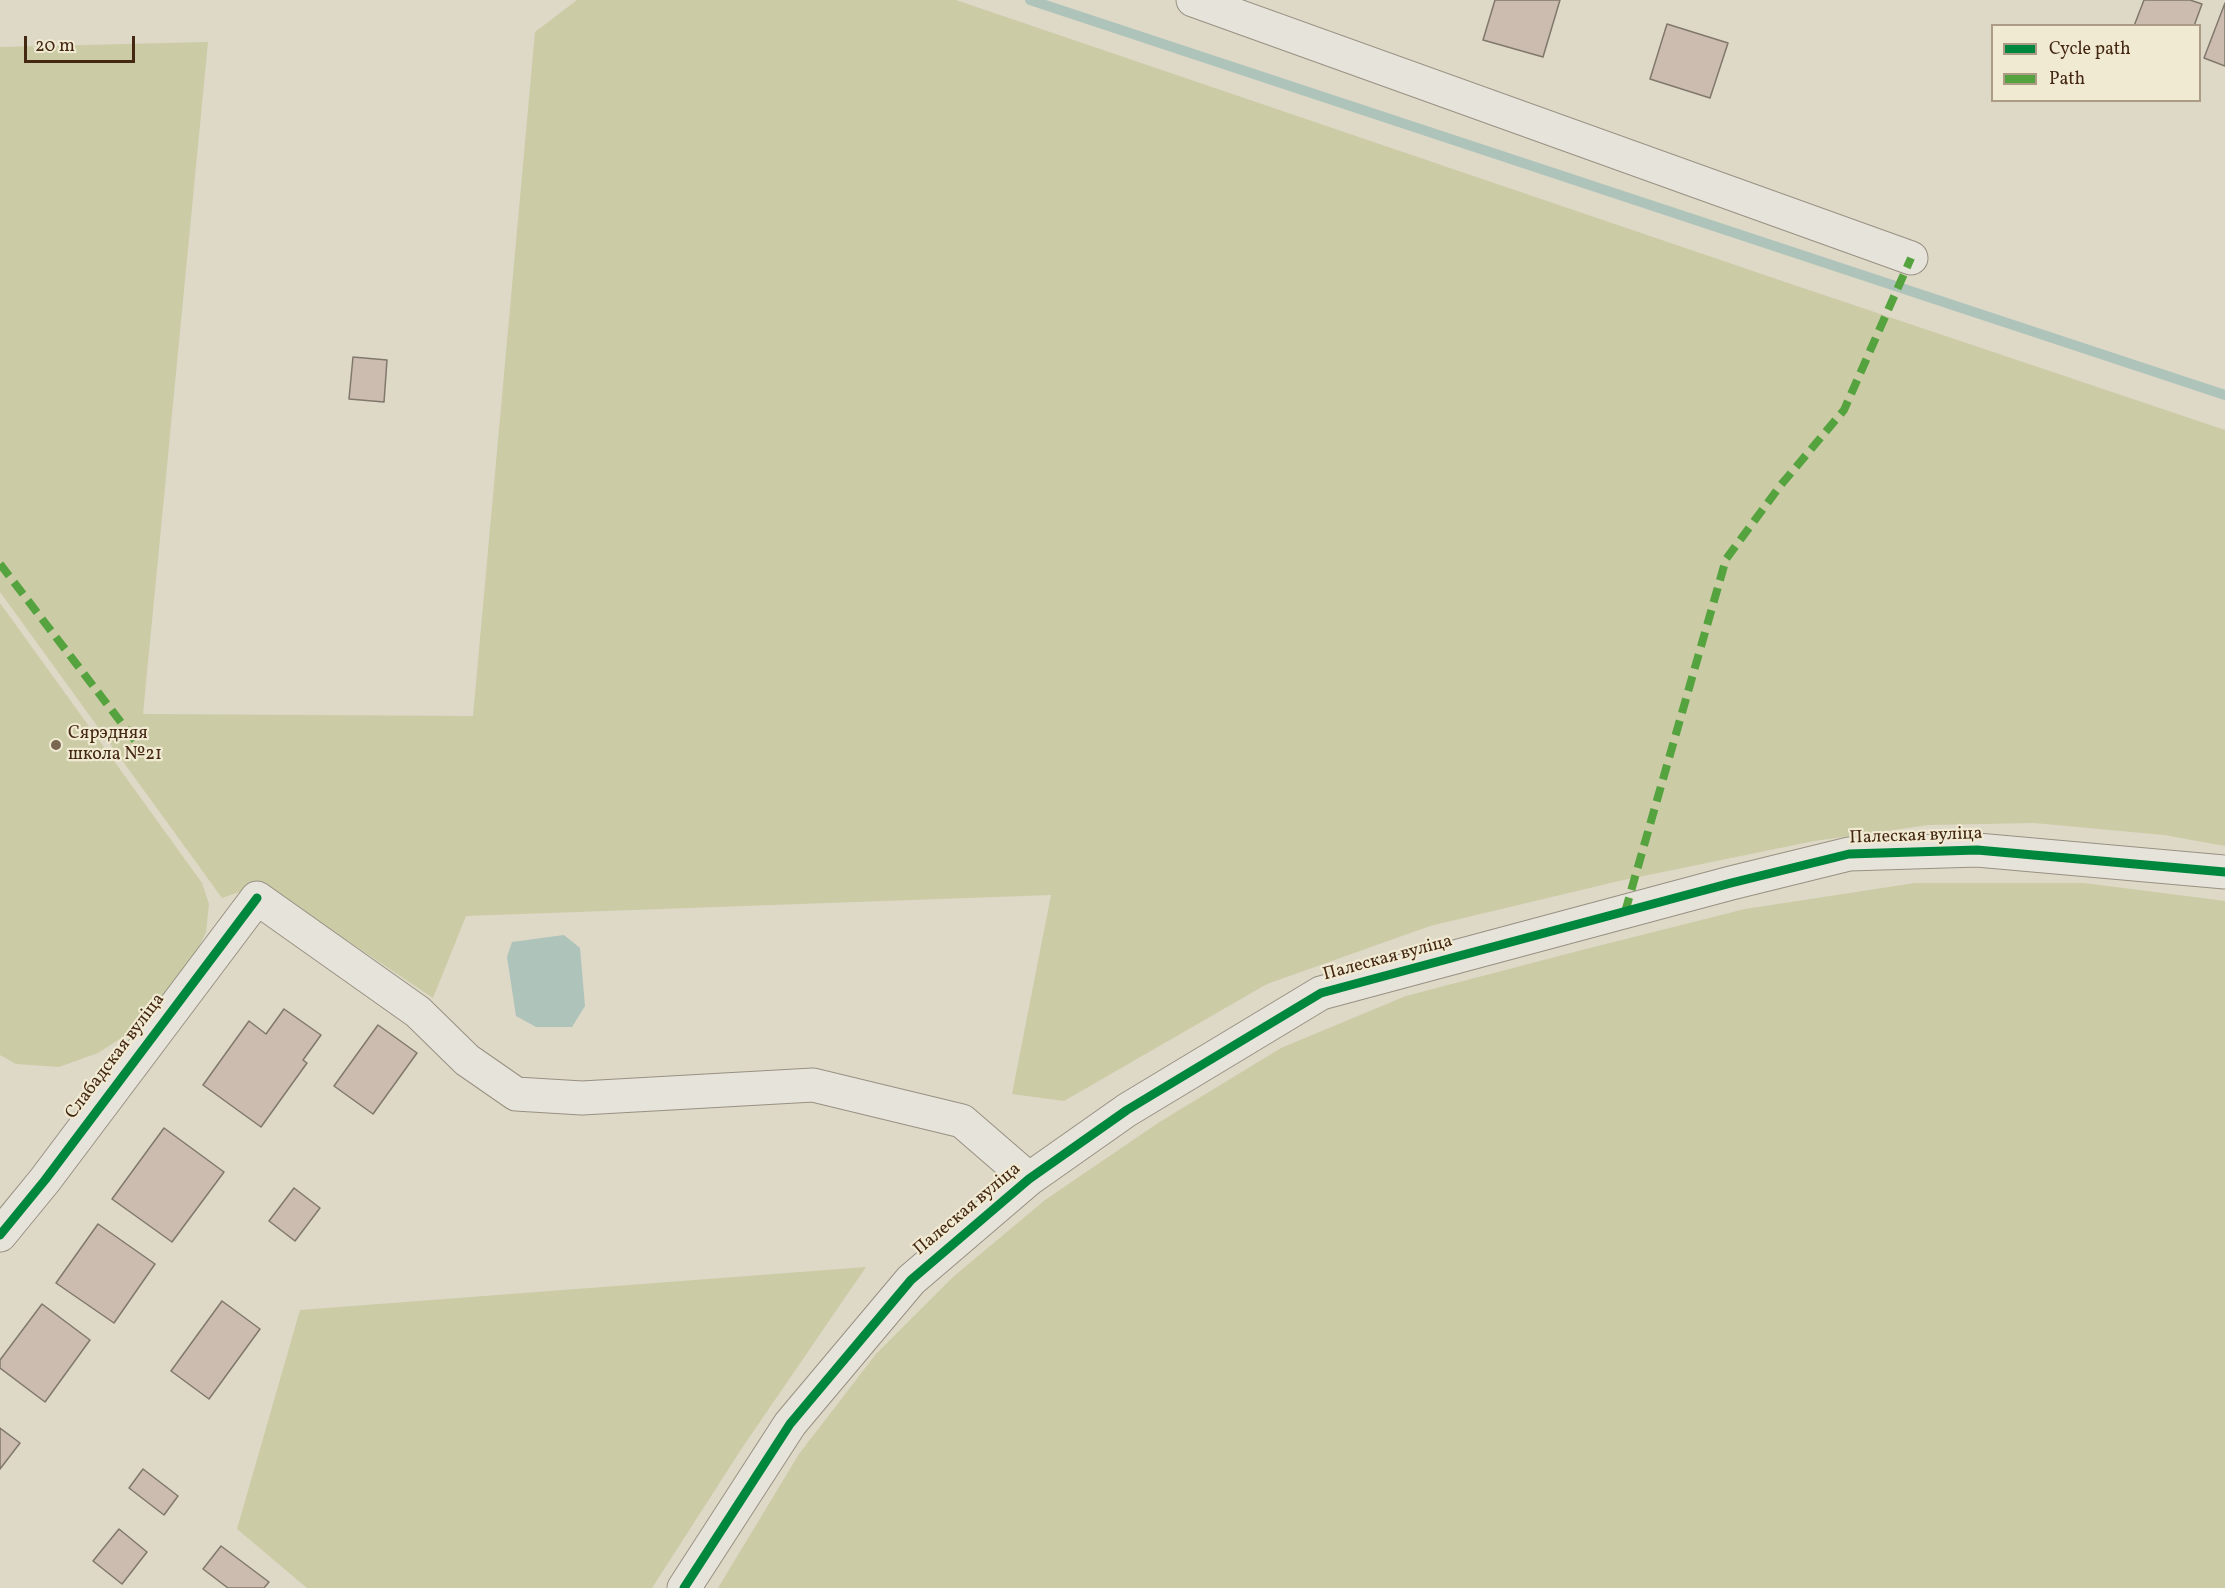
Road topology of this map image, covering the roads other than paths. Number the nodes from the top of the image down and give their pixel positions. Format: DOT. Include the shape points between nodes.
graph roads {
  1 [pos="1193,0"];
  2 [pos="1911,258"];
  3 [pos="2225,872"];
  4 [pos="1029,1179"];
  5 [pos="0,1234"];
  6 [pos="684,1588"];
  1 -- 2 [label="street"];
  3 -- 4 [label="street, Палеская вуліца" via="1977,850 1849,854 1731,883 1321,993 1127,1110"];
  4 -- 5 [label="street, Слабадская вуліца" via="962,1121 813,1085 582,1098 516,1094 467,1060 418,1012 257,898"];
  4 -- 6 [label="street, Палеская вуліца" via="911,1280 790,1424"];
}
